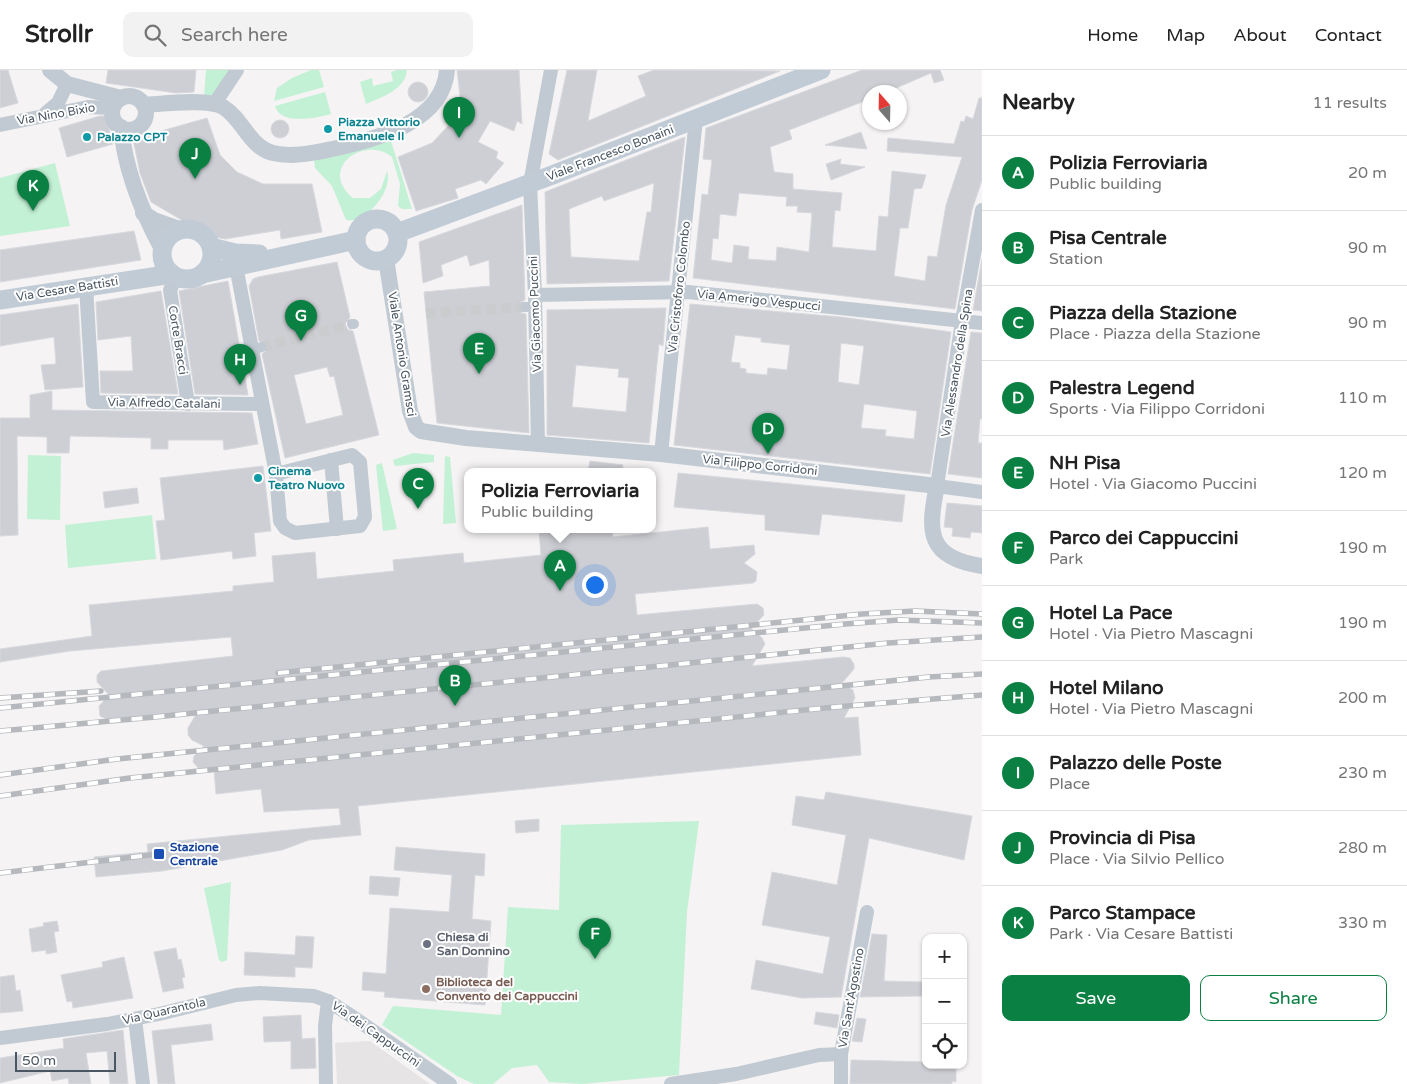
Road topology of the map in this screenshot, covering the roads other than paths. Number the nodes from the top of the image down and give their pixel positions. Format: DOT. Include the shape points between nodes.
graph roads {
  1 [pos="237,70"];
  2 [pos="447,70"];
  3 [pos="551,70"];
  4 [pos="821,70"];
  5 [pos="53,71"];
  6 [pos="67,84"];
  7 [pos="117,103"];
  8 [pos="215,103"];
  9 [pos="144,105"];
  10 [pos="43,115"];
  11 [pos="696,119"];
  12 [pos="0,125"];
  13 [pos="121,128"];
  14 [pos="530,184"];
  15 [pos="982,210"];
  16 [pos="143,213"];
  17 [pos="182,230"];
  18 [pos="397,233"];
  19 [pos="356,240"];
  20 [pos="211,247"];
  21 [pos="288,254"];
  22 [pos="386,259"];
  23 [pos="168,265"];
  24 [pos="236,266"];
  25 [pos="202,274"];
  26 [pos="86,286"];
  27 [pos="678,292"];
  28 [pos="0,300"];
  29 [pos="529,303"];
  30 [pos="962,321"];
  31 [pos="982,323"];
  32 [pos="188,404"];
  33 [pos="262,404"];
  34 [pos="538,444"];
  35 [pos="662,454"];
  36 [pos="331,460"];
  37 [pos="276,474"];
  38 [pos="937,486"];
  39 [pos="982,492"];
  40 [pos="337,529"];
  41 [pos="982,566"];
  42 [pos="867,912"];
  43 [pos="328,1001"];
  44 [pos="135,1019"];
  45 [pos="0,1038"];
  46 [pos="842,1054"];
  47 [pos="687,1083"];
  48 [pos="143,1084"];
  49 [pos="326,1084"];
  50 [pos="450,1084"];
  51 [pos="672,1084"];
  52 [pos="841,1084"];
  1 -- 8 [label="street"];
  2 -- 8 [label="street" via="444,88 434,102 408,124 369,139 305,154 282,154 262,148 228,111"];
  3 -- 14 [label="street, Via Giacomo Puccini"];
  4 -- 11 [label="main road, Viale Francesco Bonaini"];
  5 -- 6 [label="street"];
  6 -- 7 [label="street"];
  6 -- 10 [label="street" via="58,103"];
  7 -- 9 [label="street" via="136,97"];
  7 -- 10 [label="street, Via Nino Bixio"];
  7 -- 13 [label="street" via="113,119"];
  8 -- 9 [label="street"];
  9 -- 13 [label="street" via="146,115 142,124 133,129"];
  10 -- 12 [label="street, Via Nino Bixio"];
  11 -- 14 [label="main road, Viale Francesco Bonaini"];
  11 -- 27 [label="street, Via Cristoforo Colombo"];
  13 -- 16 [label="street"];
  14 -- 18 [label="main road, Viale Francesco Bonaini"];
  14 -- 29 [label="street, Via Giacomo Puccini"];
  15 -- 30 [label="street, Via Alessandro della Spina"];
  16 -- 17 [label="street"];
  16 -- 23 [label="street"];
  17 -- 20 [label="main road" via="197,231"];
  17 -- 23 [label="main road" via="169,236"];
  18 -- 19 [label="main road" via="388,222 371,220 360,227"];
  18 -- 22 [label="main road" via="398,245"];
  19 -- 21 [label="main road"];
  19 -- 22 [label="main road" via="366,258"];
  20 -- 21 [label="main road" via="246,254"];
  20 -- 25 [label="main road" via="210,262"];
  21 -- 24 [label="main road"];
  22 -- 34 [label="street, Viale Antonio Gramsci" via="412,420 416,428 426,434"];
  23 -- 25 [label="main road" via="190,279"];
  23 -- 26 [label="main road, Via Cesare Battisti" via="134,279"];
  23 -- 32 [label="street, Corte Bracci"];
  24 -- 25 [label="main road"];
  24 -- 33 [label="street"];
  26 -- 28 [label="main road, Via Cesare Battisti"];
  26 -- 32 [label="street, Via Alfredo Catalani" via="92,402"];
  27 -- 29 [label="street, Via Amerigo Vespucci"];
  27 -- 30 [label="street, Via Amerigo Vespucci"];
  27 -- 35 [label="street, Via Cristoforo Colombo"];
  29 -- 34 [label="street, Via Giacomo Puccini"];
  30 -- 31 [label="street, Via Amerigo Vespucci"];
  30 -- 38 [label="street, Via Alessandro della Spina"];
  32 -- 33 [label="street, Via Alfredo Catalani"];
  33 -- 37 [label="street"];
  34 -- 35 [label="street, Via Filippo Corridoni"];
  35 -- 38 [label="street, Via Filippo Corridoni"];
  36 -- 37 [label="street"];
  36 -- 40 [label="street"];
  36 -- 40 [label="street" via="352,454 360,462 365,517 360,526"];
  37 -- 40 [label="street" via="280,521 286,528 295,534"];
  38 -- 39 [label="street, Via Filippo Corridoni"];
  38 -- 41 [label="street" via="932,526 938,546 956,561"];
  42 -- 46 [label="street, Via Sant'Agostino"];
  43 -- 44 [label="street, Via Quarantola" via="314,996 249,993"];
  43 -- 49 [label="street"];
  43 -- 50 [label="street, Via dei Cappuccini"];
  44 -- 45 [label="street, Via Quarantola"];
  44 -- 48 [label="street"];
  46 -- 47 [label="street" via="810,1057"];
  46 -- 52 [label="street, Via Sant'Agostino"];
  47 -- 51 [label="street"];
}
